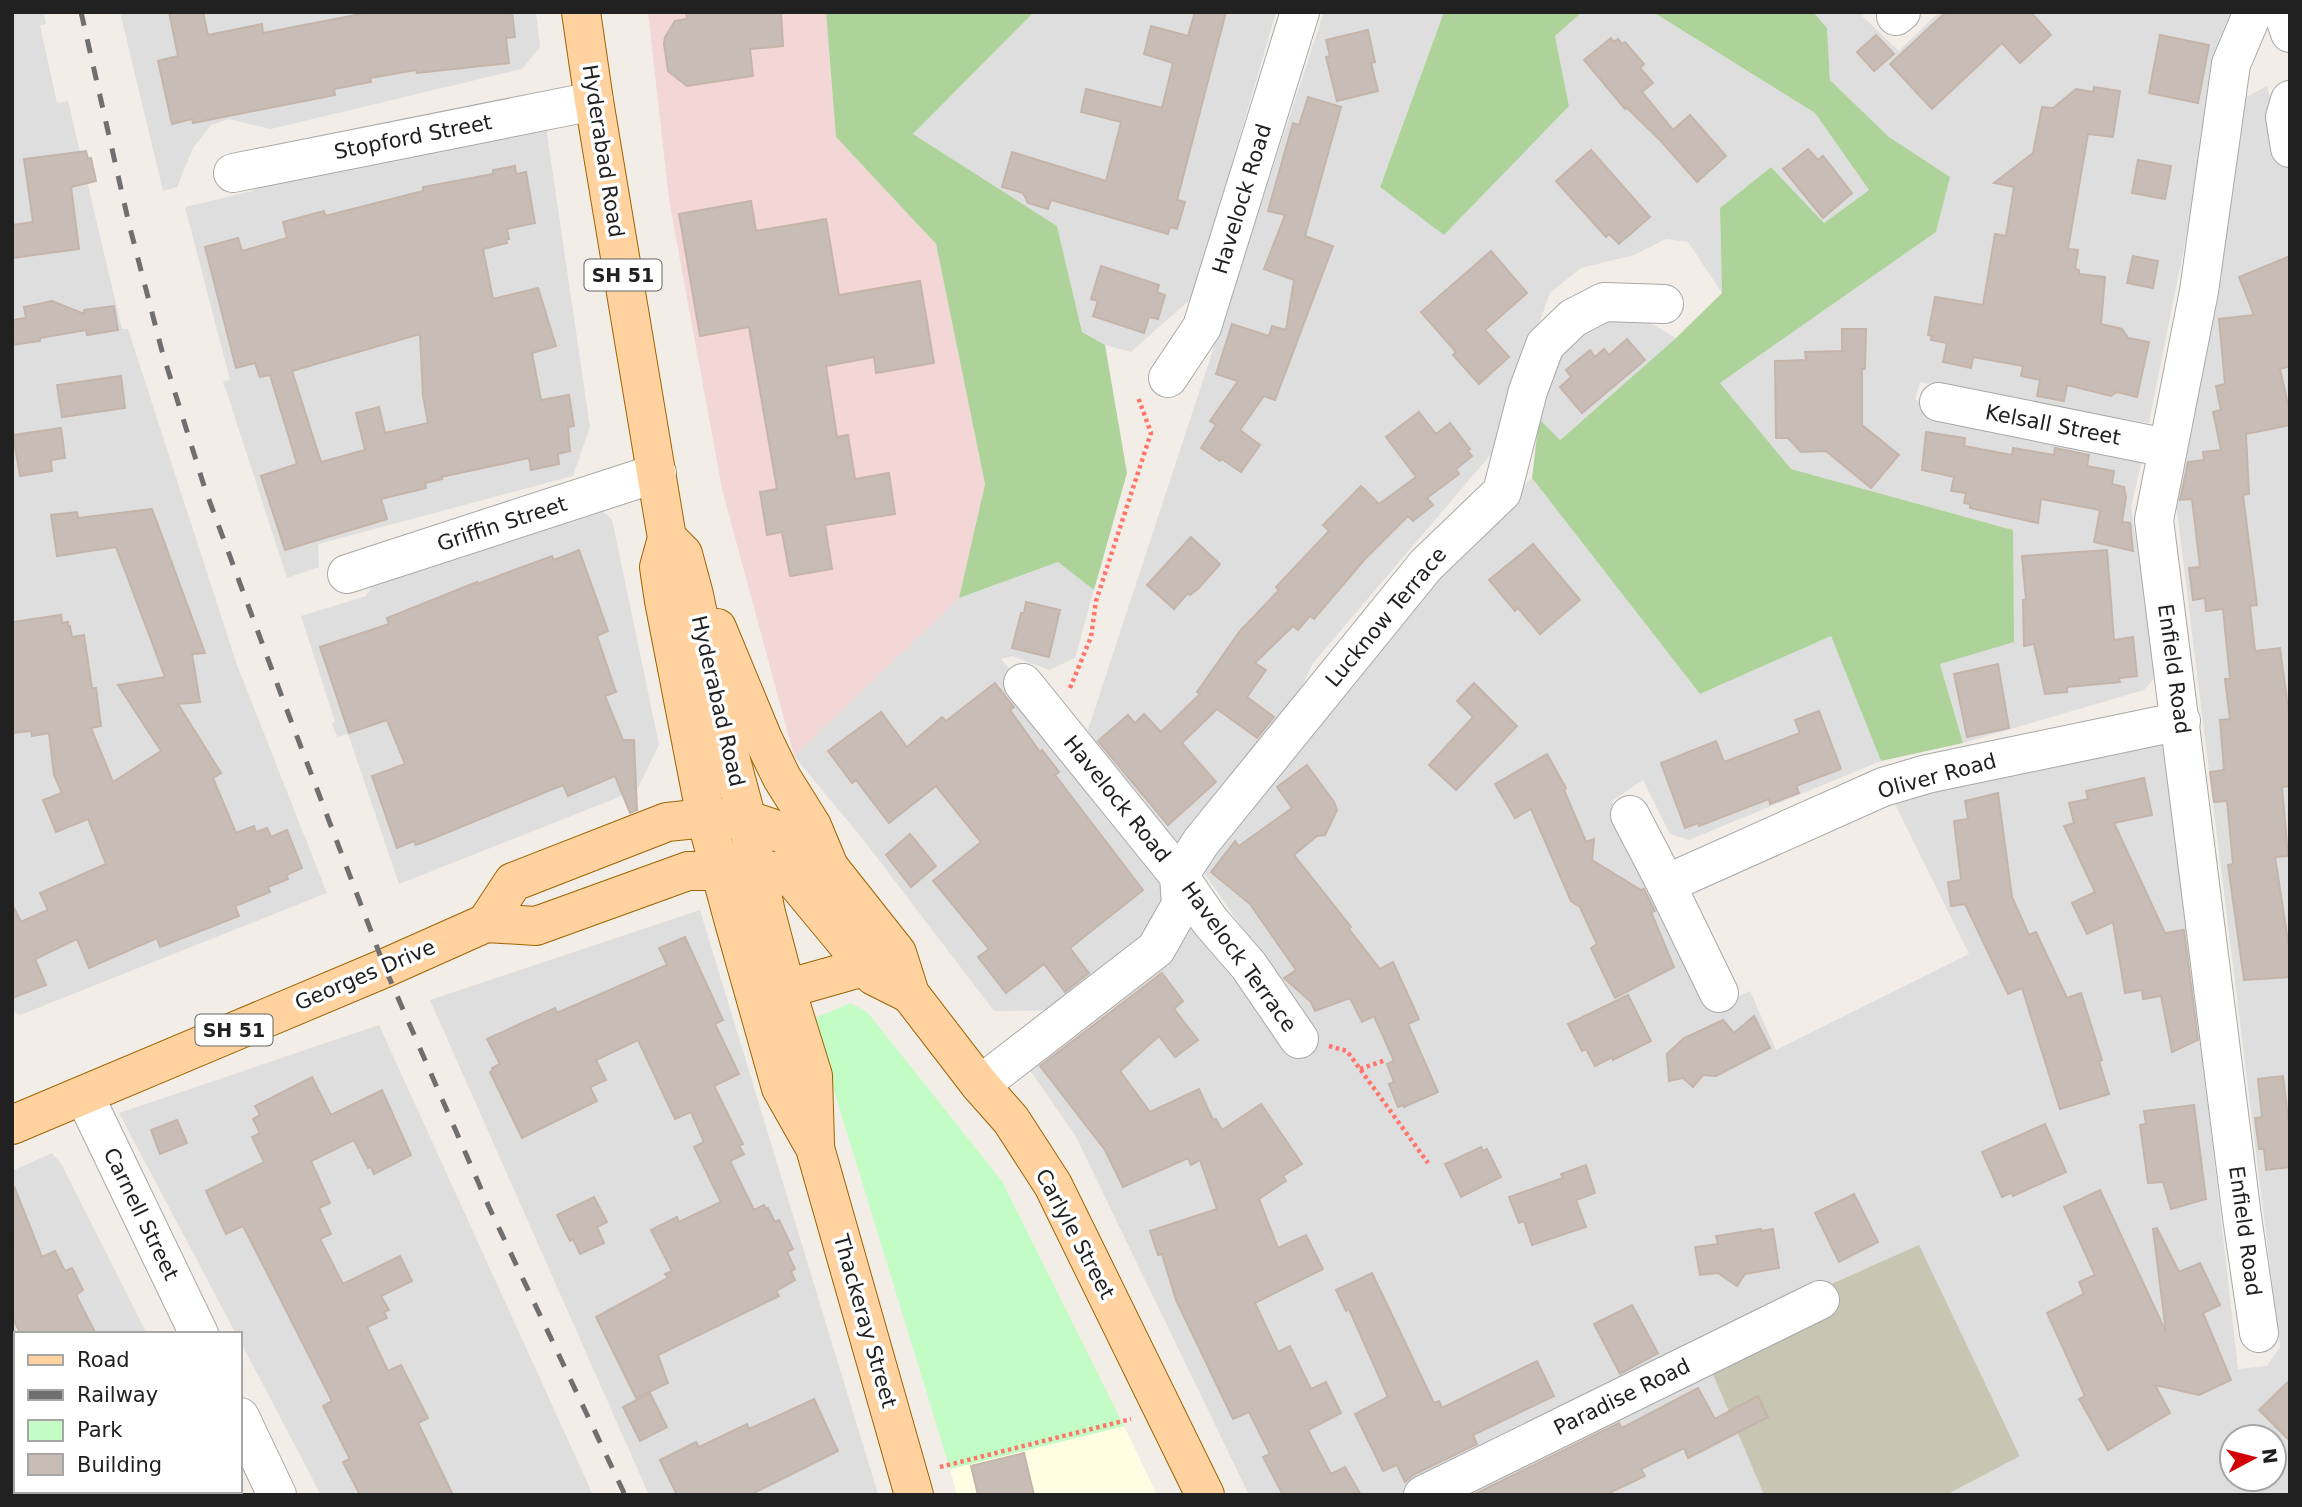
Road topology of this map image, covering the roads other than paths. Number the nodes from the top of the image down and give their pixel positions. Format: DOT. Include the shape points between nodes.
graph roads {
  1 [pos="581,12"];
  2 [pos="1300,12"];
  3 [pos="2253,12"];
  4 [pos="2283,12"];
  5 [pos="2290,33"];
  6 [pos="2290,100"];
  7 [pos="594,101"];
  8 [pos="2290,148"];
  9 [pos="233,173"];
  10 [pos="1664,304"];
  11 [pos="1153,387"];
  12 [pos="1939,402"];
  13 [pos="2167,448"];
  14 [pos="657,473"];
  15 [pos="667,538"];
  16 [pos="347,574"];
  17 [pos="694,595"];
  18 [pos="1023,683"];
  19 [pos="2181,721"];
  20 [pos="1630,815"];
  21 [pos="706,818"];
  22 [pos="747,820"];
  23 [pos="829,867"];
  24 [pos="739,871"];
  25 [pos="1179,876"];
  26 [pos="1666,884"];
  27 [pos="486,923"];
  28 [pos="867,966"];
  29 [pos="786,989"];
  30 [pos="1718,993"];
  31 [pos="910,995"];
  32 [pos="1299,1038"];
  33 [pos="980,1085"];
  34 [pos="83,1095"];
  35 [pos="12,1125"];
  36 [pos="815,1148"];
  37 [pos="1820,1300"];
  38 [pos="198,1332"];
  39 [pos="2259,1332"];
  40 [pos="242,1421"];
  41 [pos="911,1485"];
  42 [pos="278,1495"];
  43 [pos="1205,1495"];
  44 [pos="1423,1495"];
  1 -- 7 [label="main road, Hyderabad Road / SH 51"];
  2 -- 11 [label="street, Havelock Road" via="1202,327"];
  3 -- 13 [label="street, Enfield Road" via="2231,64 2199,291"];
  4 -- 5 [label="street"];
  6 -- 8 [label="street" via="2285,117"];
  7 -- 9 [label="street, Stopford Street"];
  7 -- 14 [label="main road, Hyderabad Road / SH 51"];
  10 -- 25 [label="street, Lucknow Terrace" via="1604,302 1573,318 1545,345 1502,492 1426,565 1201,842"];
  12 -- 13 [label="street, Kelsall Street"];
  13 -- 19 [label="street, Enfield Road" via="2154,520"];
  14 -- 15 [label="main road, Hyderabad Road / SH 51"];
  14 -- 16 [label="street, Griffin Street"];
  15 -- 17 [label="main road, Hyderabad Road / SH 51" via="683,554"];
  15 -- 21 [label="main road, Hyderabad Road / SH 51" via="659,566"];
  17 -- 22 [label="main road, Hyderabad Road / SH 51"];
  17 -- 23 [label="main road" via="715,622 763,739 812,826"];
  18 -- 25 [label="street, Havelock Road"];
  19 -- 26 [label="street, Oliver Road" via="1883,787"];
  19 -- 39 [label="street, Enfield Road"];
  20 -- 26 [label="street"];
  21 -- 22 [label="main road"];
  21 -- 24 [label="main road, Thackeray Street"];
  21 -- 27 [label="main road" via="667,822 513,882"];
  22 -- 23 [label="main road, Carlyle Street" via="798,842"];
  22 -- 24 [label="main road, Hyderabad Road / SH 51"];
  23 -- 31 [label="main road, Carlyle Street" via="897,953"];
  24 -- 27 [label="main road, Georges Drive / SH 51" via="688,871 536,926"];
  24 -- 28 [label="main road, Carlyle Street" via="780,872 796,882"];
  24 -- 29 [label="main road, Thackeray Street"];
  24 -- 36 [label="main road, Thackeray Street" via="781,1088"];
  25 -- 32 [label="street, Havelock Terrace"];
  25 -- 33 [label="street, Havelock Road" via="1181,905 1156,950"];
  26 -- 30 [label="street"];
  27 -- 34 [label="main road, Georges Drive / SH 51"];
  28 -- 29 [label="main road"];
  28 -- 31 [label="main road, Carlyle Street" via="874,976"];
  29 -- 36 [label="main road, Thackeray Street" via="813,1076"];
  31 -- 33 [label="main road, Carlyle Street"];
  33 -- 43 [label="main road, Carlyle Street" via="1011,1120 1053,1185"];
  34 -- 35 [label="main road, Georges Drive / SH 51"];
  34 -- 38 [label="street, Carnell Street"];
  36 -- 41 [label="main road, Thackeray Street"];
  37 -- 44 [label="street, Paradise Road"];
  40 -- 42 [label="street"];
}
